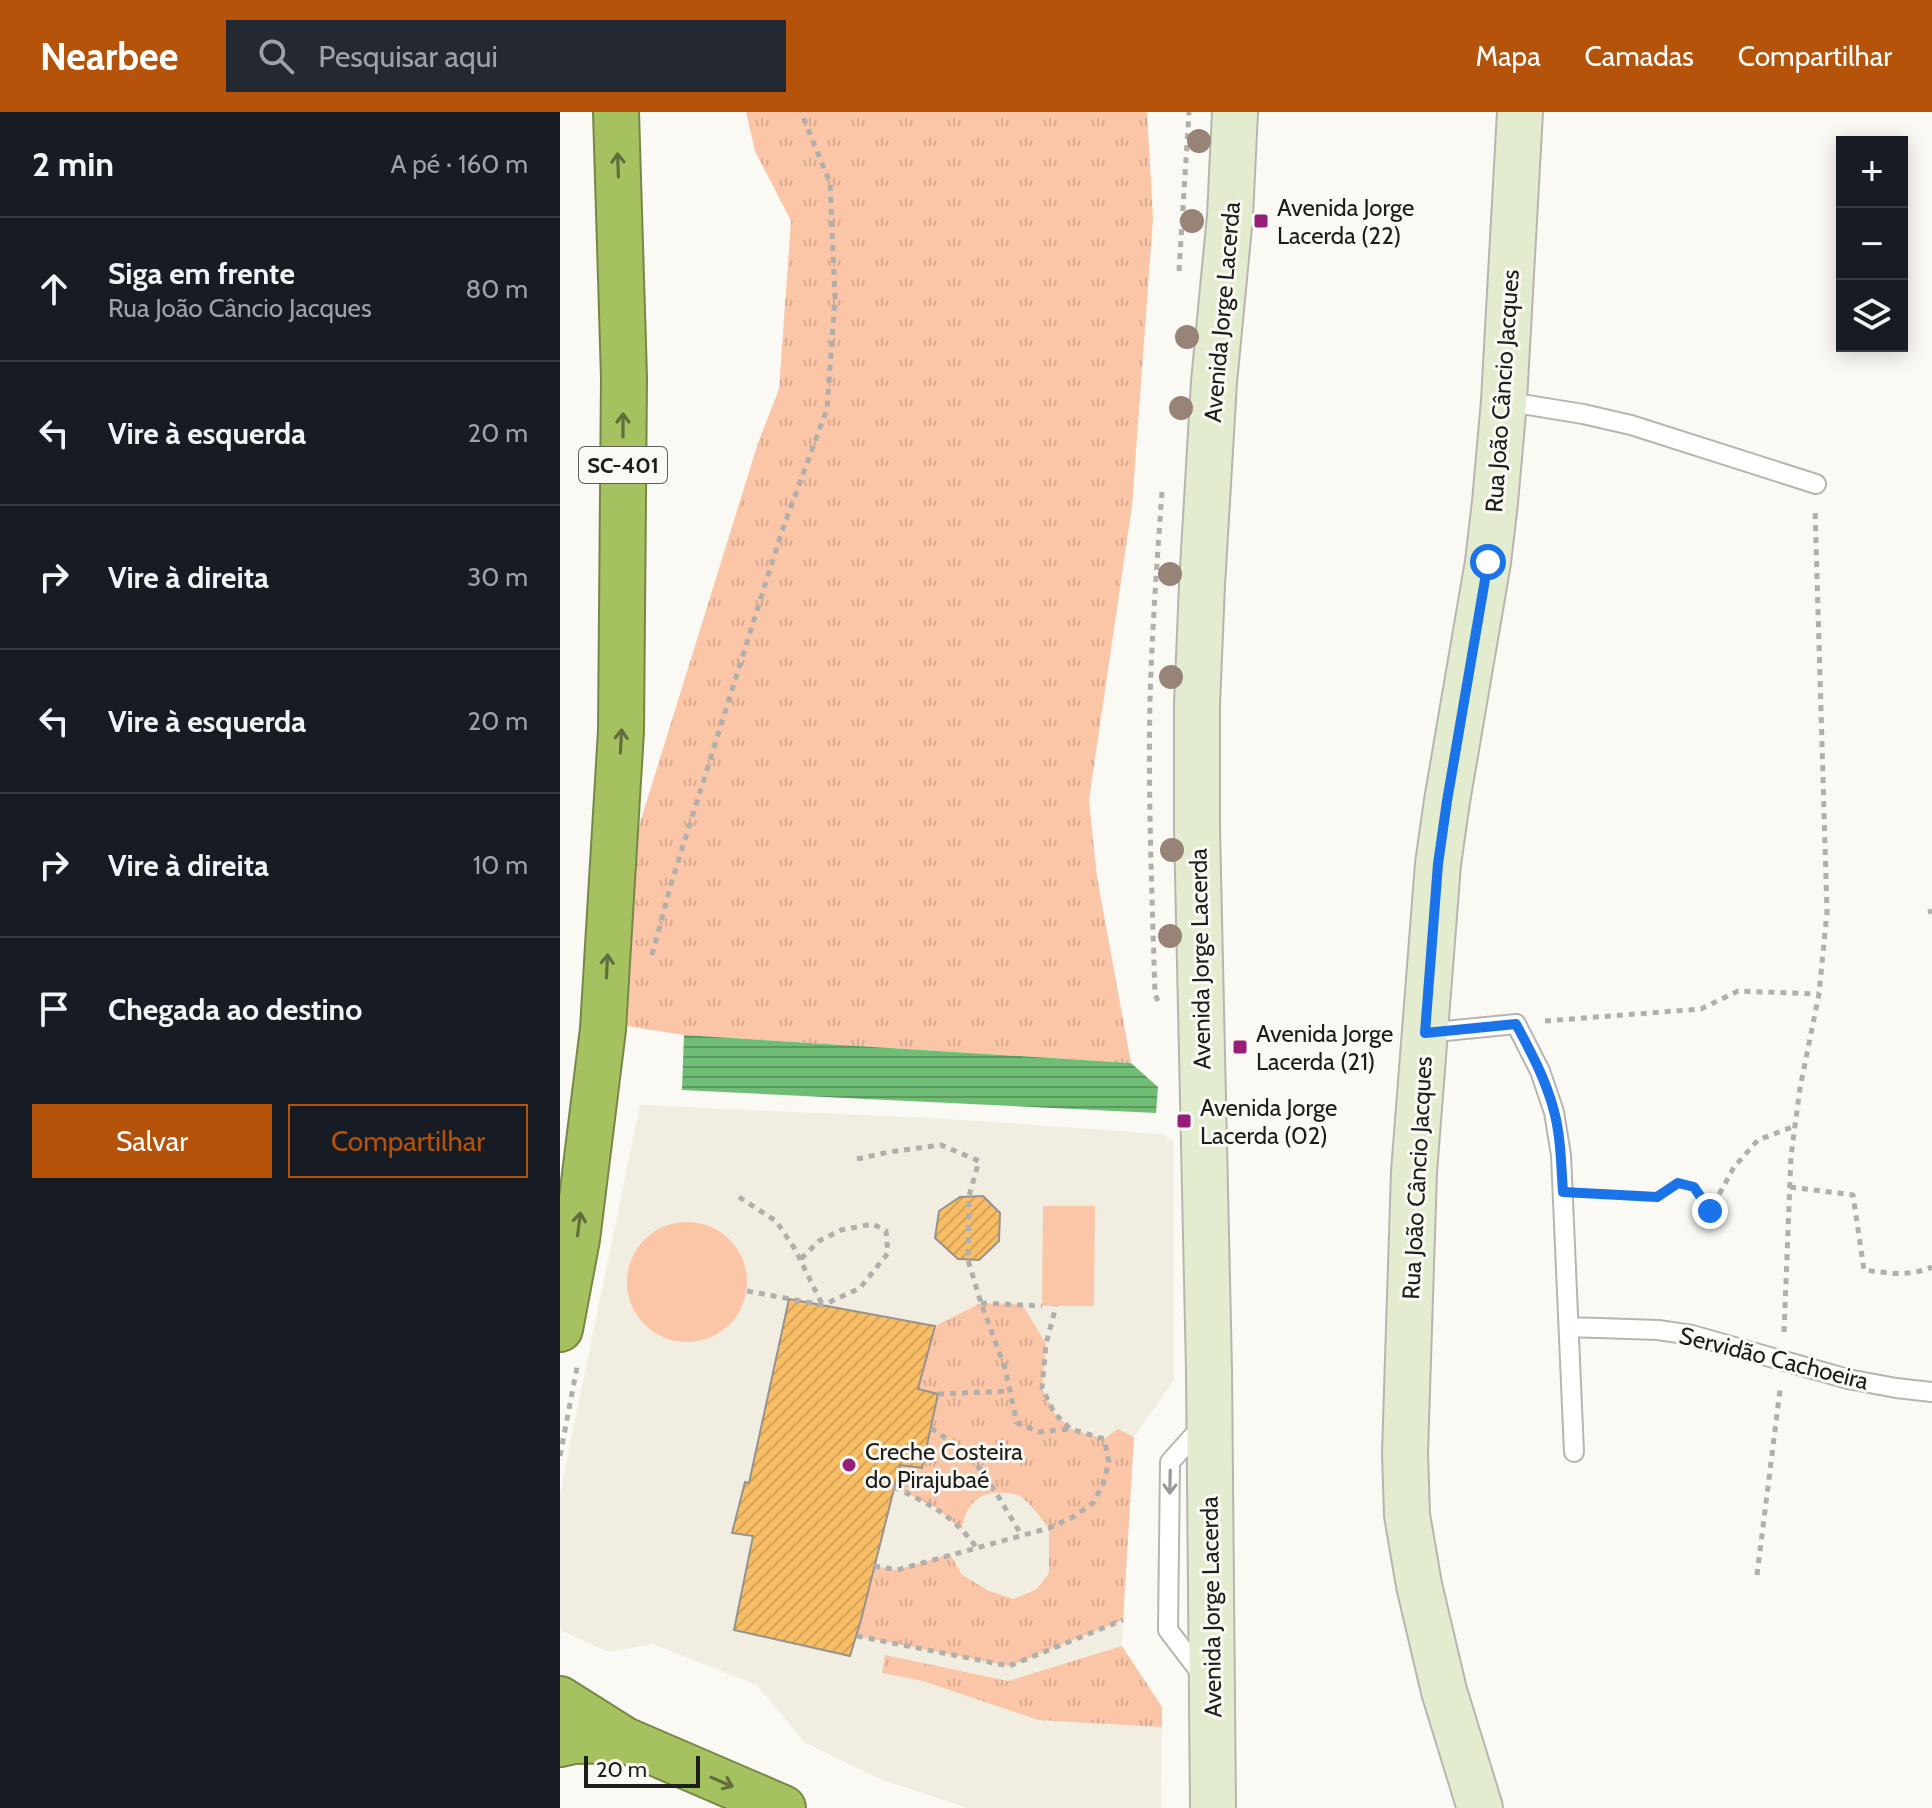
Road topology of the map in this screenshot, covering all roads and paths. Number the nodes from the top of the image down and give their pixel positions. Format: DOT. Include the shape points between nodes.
graph roads {
  1 [pos="616,112"];
  2 [pos="801,112"];
  3 [pos="1235,112"];
  4 [pos="1520,112"];
  5 [pos="1504,401"];
  6 [pos="1816,484"];
  7 [pos="648,968"];
  8 [pos="1819,994"];
  9 [pos="1516,1024"];
  10 [pos="1425,1033"];
  11 [pos="1795,1126"];
  12 [pos="857,1159"];
  13 [pos="1790,1187"];
  14 [pos="1563,1192"];
  15 [pos="739,1197"];
  16 [pos="800,1260"];
  17 [pos="1932,1267"];
  18 [pos="747,1291"];
  19 [pos="981,1303"];
  20 [pos="823,1305"];
  21 [pos="1042,1306"];
  22 [pos="1056,1306"];
  23 [pos="1569,1327"];
  24 [pos="569,1345"];
  25 [pos="1783,1360"];
  26 [pos="1011,1391"];
  27 [pos="1932,1392"];
  28 [pos="938,1394"];
  29 [pos="931,1428"];
  30 [pos="1071,1429"];
  31 [pos="1574,1452"];
  32 [pos="560,1456"];
  33 [pos="894,1487"];
  34 [pos="1022,1536"];
  35 [pos="976,1548"];
  36 [pos="874,1566"];
  37 [pos="1757,1575"];
  38 [pos="1123,1620"];
  39 [pos="857,1636"];
  40 [pos="560,1699"];
  41 [pos="625,1740"];
  42 [pos="560,1744"];
  43 [pos="783,1808"];
  44 [pos="1213,1808"];
  45 [pos="1480,1808"];
  24 -- 1 [label="highway, SC-401, one-way" via="603,1029 621,731 624,378"];
  2 -- 7 [label="path" via="830,183 835,297 827,409 782,531"];
  3 -- 44 [label="street, Avenida Jorge Lacerda" via="1197,704"];
  4 -- 5 [label="street, Rua João Câncio Jacques"];
  5 -- 6 [label="lane" via="1631,425"];
  5 -- 10 [label="street, Rua João Câncio Jacques" via="1488,562 1438,864"];
  6 -- 8 [label="path" via="1827,912"];
  8 -- 9 [label="path" via="1738,991 1701,1009"];
  8 -- 11 [label="path"];
  9 -- 10 [label="lane"];
  9 -- 14 [label="lane" via="1554,1112"];
  10 -- 45 [label="street, Rua João Câncio Jacques" via="1413,1203 1407,1515 1444,1691"];
  11 -- 13 [label="path"];
  11 -- 14 [label="path" via="1758,1140 1734,1167 1710,1211 1694,1187 1678,1183 1657,1197"];
  12 -- 19 [label="path" via="941,1145 979,1161 969,1196 968,1260"];
  13 -- 17 [label="path" via="1853,1195 1864,1270 1901,1275"];
  13 -- 25 [label="path"];
  14 -- 23 [label="lane"];
  15 -- 16 [label="path" via="776,1221"];
  16 -- 20 [label="path"];
  16 -- 20 [label="path" via="819,1241 841,1230 873,1224 886,1231 888,1253 860,1288"];
  18 -- 20 [label="path"];
  19 -- 21 [label="path"];
  19 -- 26 [label="path"];
  22 -- 30 [label="path" via="1042,1388 1055,1414"];
  23 -- 25 [label="lane, Servidão Cachoeira" via="1692,1335"];
  23 -- 31 [label="lane"];
  24 -- 32 [label="path"];
  25 -- 27 [label="lane, Servidão Cachoeira" via="1848,1379"];
  25 -- 37 [label="path"];
  26 -- 28 [label="path"];
  26 -- 30 [label="path" via="1017,1423 1039,1432"];
  29 -- 34 [label="path" via="970,1455"];
  30 -- 34 [label="path" via="1104,1439 1109,1462 1103,1484 1093,1503 1075,1516"];
  33 -- 35 [label="path" via="933,1506"];
  34 -- 35 [label="path"];
  35 -- 36 [label="path" via="897,1570"];
  38 -- 39 [label="path" via="1009,1666"];
  40 -- 41 [label="highway"];
  41 -- 42 [label="highway"];
  41 -- 43 [label="highway, one-way"];
}
